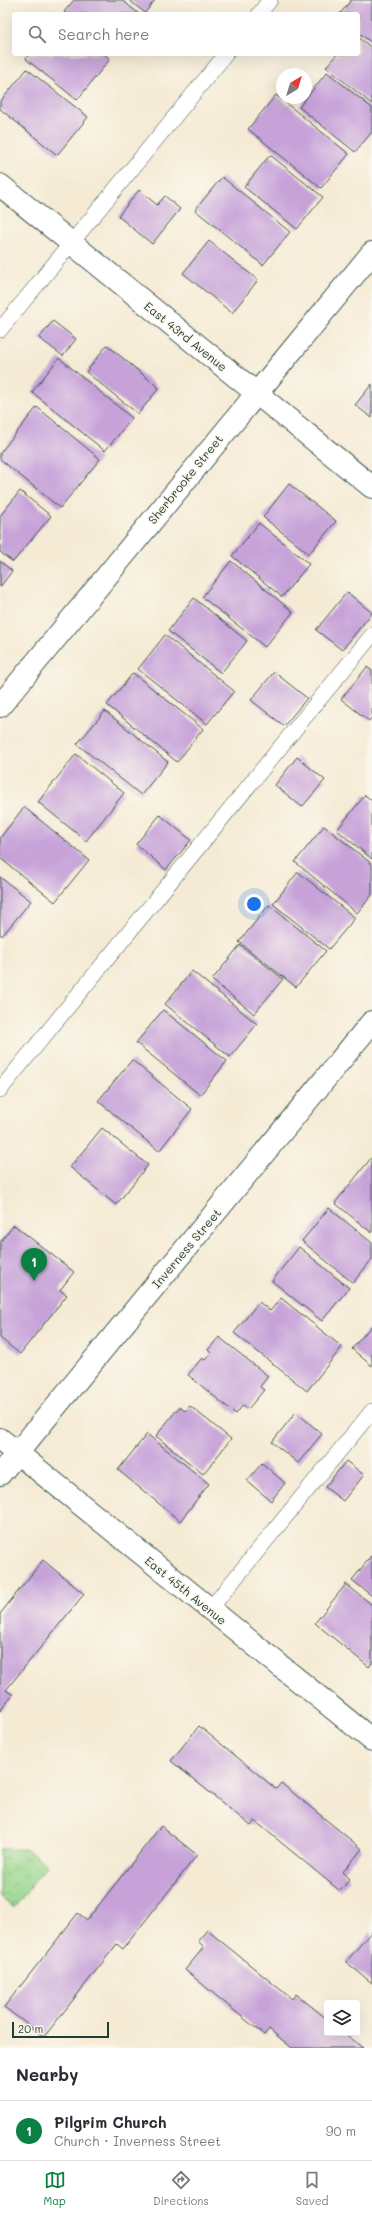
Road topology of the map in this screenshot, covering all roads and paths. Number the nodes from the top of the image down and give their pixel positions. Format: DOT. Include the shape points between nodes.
graph roads {
  1 [pos="270,0"];
  2 [pos="261,12"];
  3 [pos="224,56"];
  4 [pos="0,185"];
  5 [pos="70,244"];
  6 [pos="372,253"];
  7 [pos="0,330"];
  8 [pos="256,393"];
  9 [pos="372,487"];
  10 [pos="372,635"];
  11 [pos="0,706"];
  12 [pos="372,1022"];
  13 [pos="0,1090"];
  14 [pos="372,1411"];
  15 [pos="0,1439"];
  16 [pos="17,1453"];
  17 [pos="0,1474"];
  18 [pos="210,1609"];
  19 [pos="372,1740"];
  1 -- 2 [label="lane"];
  3 -- 5 [label="lane"];
  4 -- 5 [label="street, East 43rd Avenue"];
  5 -- 7 [label="lane"];
  5 -- 8 [label="street, East 43rd Avenue"];
  6 -- 8 [label="street, Sherbrooke Street"];
  8 -- 9 [label="street, East 43rd Avenue"];
  8 -- 11 [label="street, Sherbrooke Street"];
  10 -- 13 [label="lane"];
  12 -- 16 [label="street, Inverness Street"];
  14 -- 18 [label="lane"];
  15 -- 16 [label="street, East 45th Avenue"];
  16 -- 17 [label="street, Inverness Street"];
  16 -- 18 [label="street, East 45th Avenue"];
  18 -- 19 [label="street, East 45th Avenue"];
}
